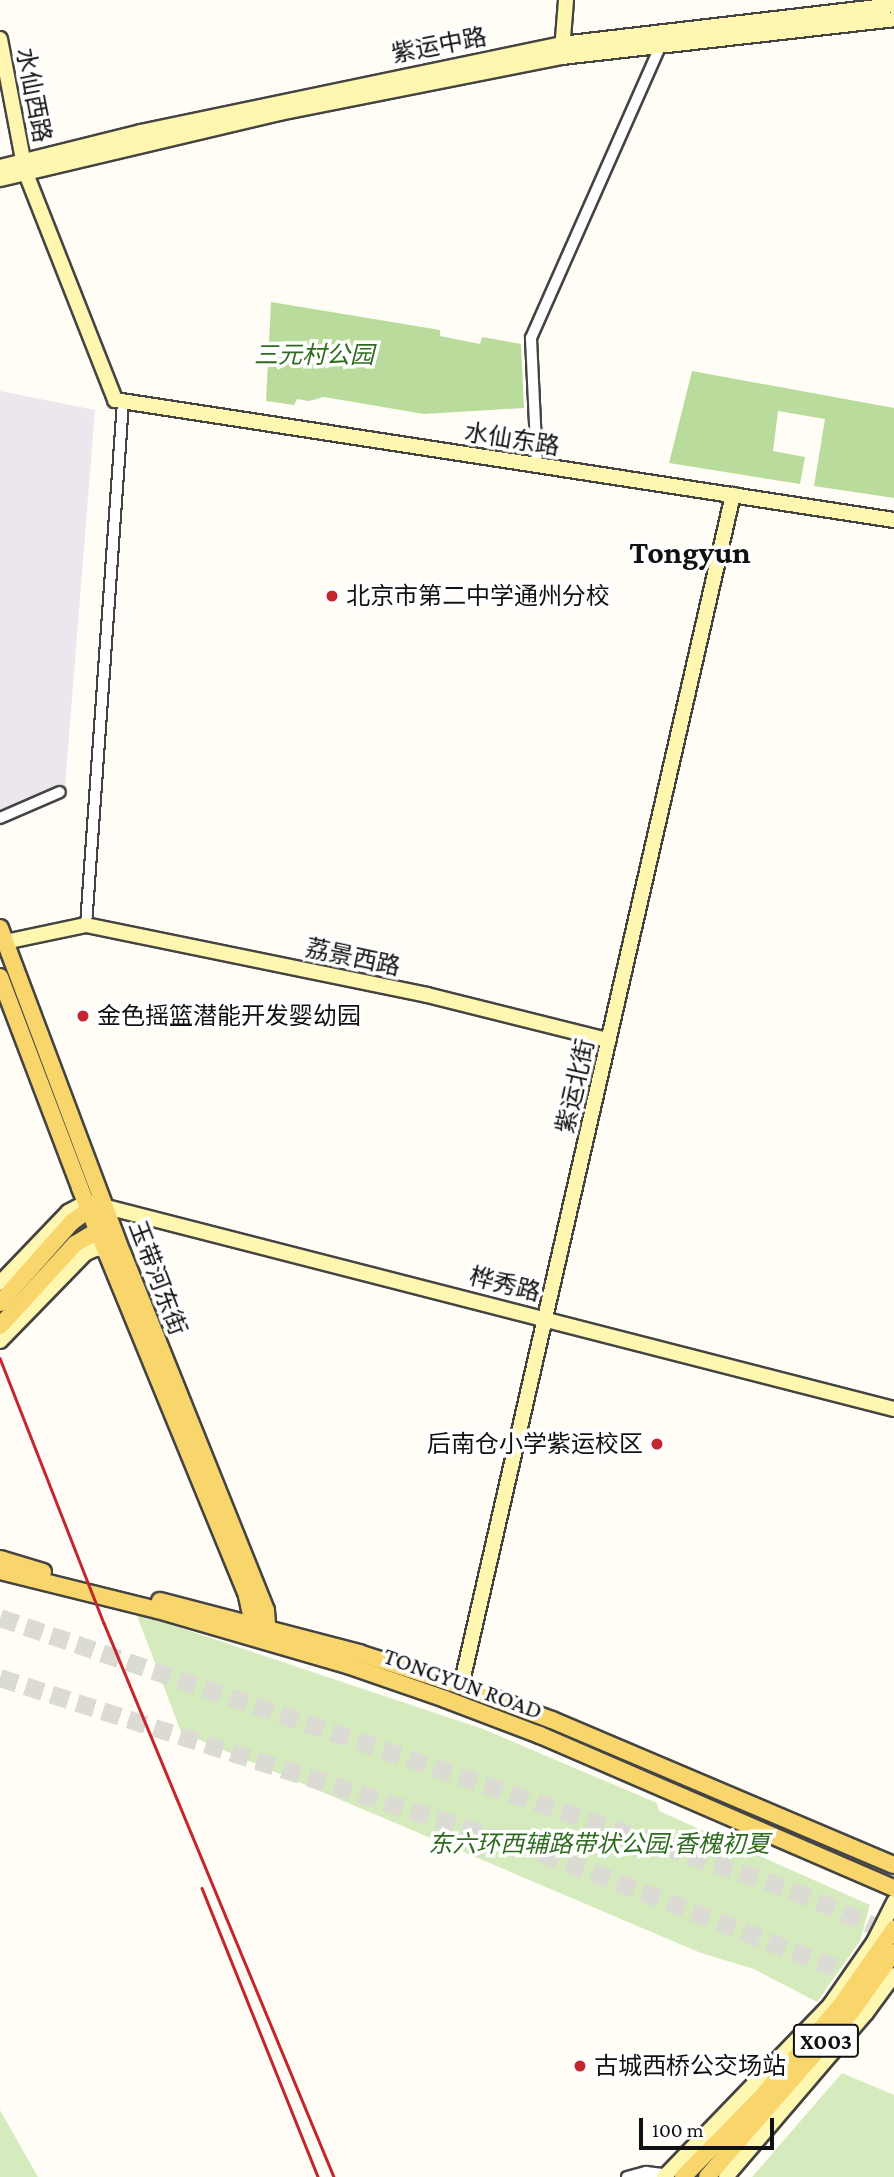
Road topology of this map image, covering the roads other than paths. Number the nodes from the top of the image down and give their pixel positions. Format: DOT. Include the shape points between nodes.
graph roads {
  1 [pos="566,0"];
  2 [pos="894,5"];
  3 [pos="894,19"];
  4 [pos="0,39"];
  5 [pos="661,45"];
  6 [pos="562,51"];
  7 [pos="24,166"];
  8 [pos="0,167"];
  9 [pos="0,179"];
  10 [pos="123,403"];
  11 [pos="537,466"];
  12 [pos="733,495"];
  13 [pos="894,520"];
  14 [pos="60,792"];
  15 [pos="0,818"];
  16 [pos="86,925"];
  17 [pos="2,938"];
  18 [pos="0,977"];
  19 [pos="608,1040"];
  20 [pos="94,1206"];
  21 [pos="98,1230"];
  22 [pos="109,1254"];
  23 [pos="0,1283"];
  24 [pos="0,1303"];
  25 [pos="545,1318"];
  26 [pos="0,1326"];
  27 [pos="0,1342"];
  28 [pos="894,1409"];
  29 [pos="0,1559"];
  30 [pos="0,1571"];
  31 [pos="262,1634"];
  32 [pos="461,1686"];
  33 [pos="894,1865"];
  34 [pos="894,1888"];
  35 [pos="894,1902"];
  36 [pos="894,1929"];
  37 [pos="894,1952"];
  38 [pos="894,1975"];
  39 [pos="669,2176"];
  40 [pos="627,2177"];
  41 [pos="683,2177"];
  42 [pos="707,2177"];
  43 [pos="726,2177"];
  1 -- 6 [label="street"];
  2 -- 6 [label="street, 紫运中路"];
  3 -- 5 [label="street, 紫运中路"];
  4 -- 7 [label="street, 水仙西路"];
  5 -- 6 [label="street, 紫运中路"];
  5 -- 11 [label="street" via="531,338"];
  6 -- 7 [label="street, 紫运中路" via="155,129"];
  7 -- 8 [label="street, 紫运中路"];
  7 -- 9 [label="street, 紫运中路"];
  7 -- 10 [label="street, 水仙西路" via="115,400"];
  10 -- 11 [label="street, 水仙东路"];
  10 -- 16 [label="street"];
  11 -- 12 [label="street, 水仙东路"];
  12 -- 13 [label="street, 水仙东路"];
  12 -- 19 [label="street, 紫运北街"];
  14 -- 15 [label="street"];
  16 -- 17 [label="street, 荔景西路"];
  16 -- 19 [label="street, 荔景西路" via="427,995"];
  17 -- 20 [label="main road, 玉带河东街"];
  18 -- 20 [label="main road, 玉带河东街"];
  19 -- 25 [label="street, 紫运北街"];
  20 -- 21 [label="main road, 玉带河东街"];
  20 -- 23 [label="street" via="68,1212"];
  20 -- 24 [label="main road" via="72,1222"];
  20 -- 25 [label="street, 桦秀路"];
  20 -- 31 [label="main road, 玉带河东街" via="266,1610"];
  21 -- 22 [label="main road, 玉带河东街"];
  21 -- 26 [label="main road" via="75,1244"];
  22 -- 27 [label="street" via="98,1248 86,1254"];
  22 -- 31 [label="main road, 玉带河东街"];
  25 -- 28 [label="street, 桦秀路"];
  25 -- 32 [label="street, 紫运北街"];
  29 -- 31 [label="main road, TONGYUN ROAD"];
  30 -- 31 [label="main road, TONGYUN ROAD"];
  31 -- 32 [label="main road, TONGYUN ROAD" via="359,1653"];
  31 -- 34 [label="main road, TONGYUN ROAD" via="540,1734"];
  32 -- 33 [label="main road, TONGYUN ROAD"];
  35 -- 39 [label="street" via="874,1942 830,2005"];
  36 -- 41 [label="main road, X003" via="841,2006"];
  37 -- 42 [label="main road, X003" via="852,2011"];
  38 -- 43 [label="street"];
  39 -- 40 [label="street" via="646,2172"];
}
